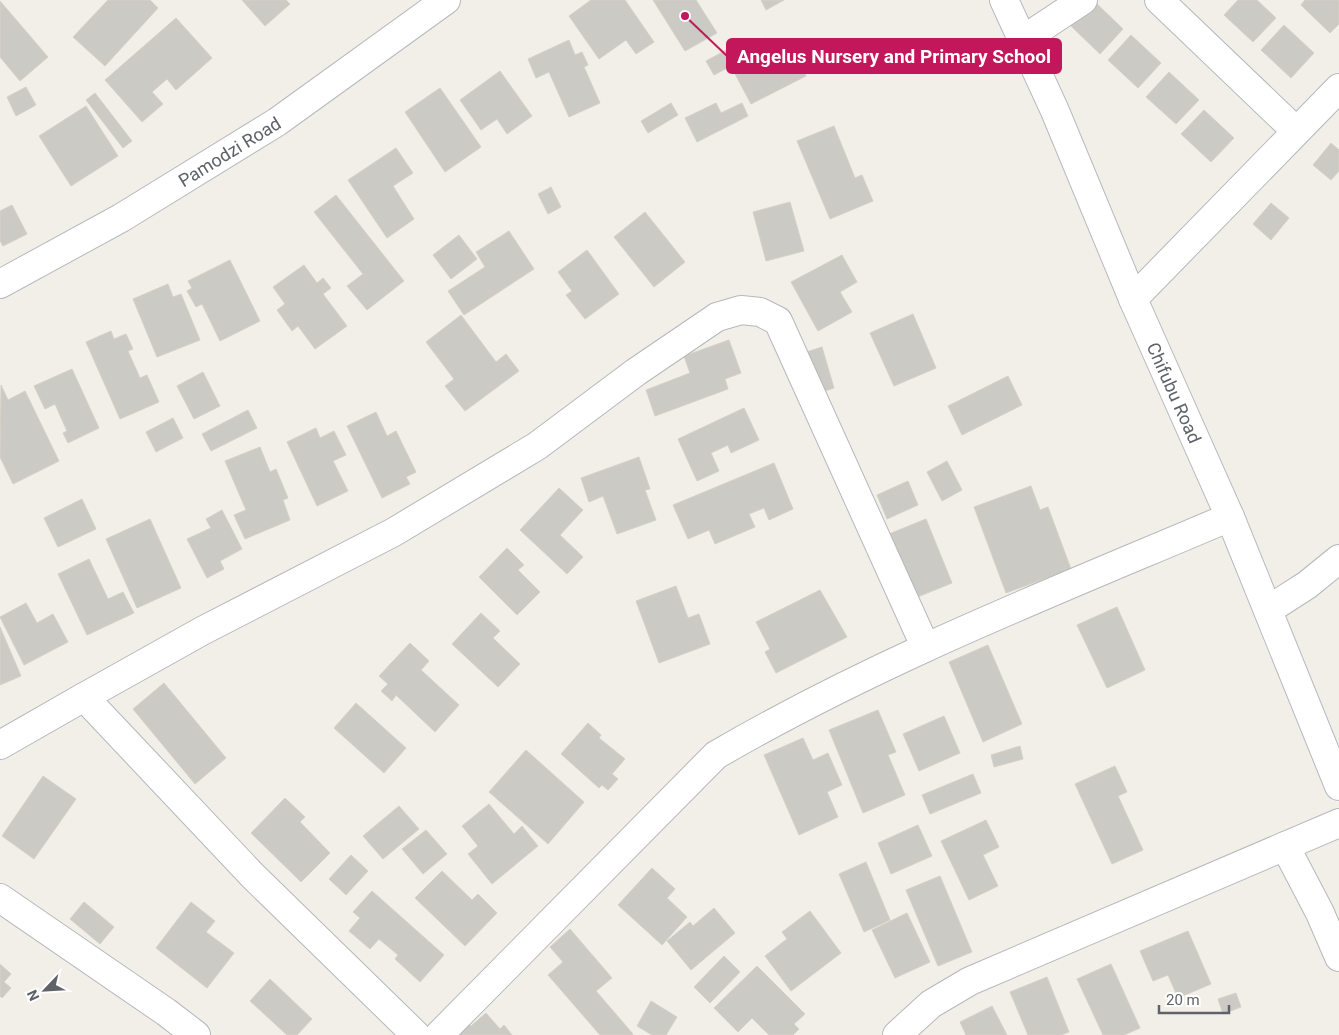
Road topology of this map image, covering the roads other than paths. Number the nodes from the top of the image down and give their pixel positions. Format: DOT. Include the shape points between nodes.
graph roads {
  1 [pos="446,0"];
  2 [pos="1004,0"];
  3 [pos="1083,0"];
  4 [pos="1159,0"];
  5 [pos="1024,39"];
  6 [pos="1337,93"];
  7 [pos="1296,131"];
  8 [pos="0,284"];
  9 [pos="1133,299"];
  10 [pos="1230,517"];
  11 [pos="1339,559"];
  12 [pos="1268,610"];
  13 [pos="925,646"];
  14 [pos="84,697"];
  15 [pos="0,745"];
  16 [pos="1337,776"];
  17 [pos="1339,823"];
  18 [pos="1285,846"];
  19 [pos="0,898"];
  20 [pos="1339,957"];
  21 [pos="196,1035"];
  22 [pos="416,1035"];
  23 [pos="439,1035"];
  24 [pos="897,1035"];
  1 -- 8 [label="street, Pamodzi Road" via="277,122 121,218"];
  2 -- 5 [label="street, Chifubu Road"];
  3 -- 5 [label="street"];
  4 -- 7 [label="street"];
  5 -- 9 [label="street, Chifubu Road"];
  6 -- 7 [label="street"];
  7 -- 9 [label="street"];
  9 -- 10 [label="street, Chifubu Road"];
  10 -- 12 [label="street, Chifubu Road"];
  10 -- 13 [label="street"];
  11 -- 12 [label="street"];
  12 -- 16 [label="street, Chifubu Road"];
  13 -- 14 [label="street" via="778,321 760,312 741,310 718,317 636,372 537,446 394,532 202,631"];
  13 -- 23 [label="street" via="766,726 716,755"];
  14 -- 15 [label="street"];
  14 -- 22 [label="street" via="252,874"];
  17 -- 18 [label="street"];
  18 -- 20 [label="street"];
  18 -- 24 [label="street" via="970,981 931,1004"];
  19 -- 21 [label="street"];
}
